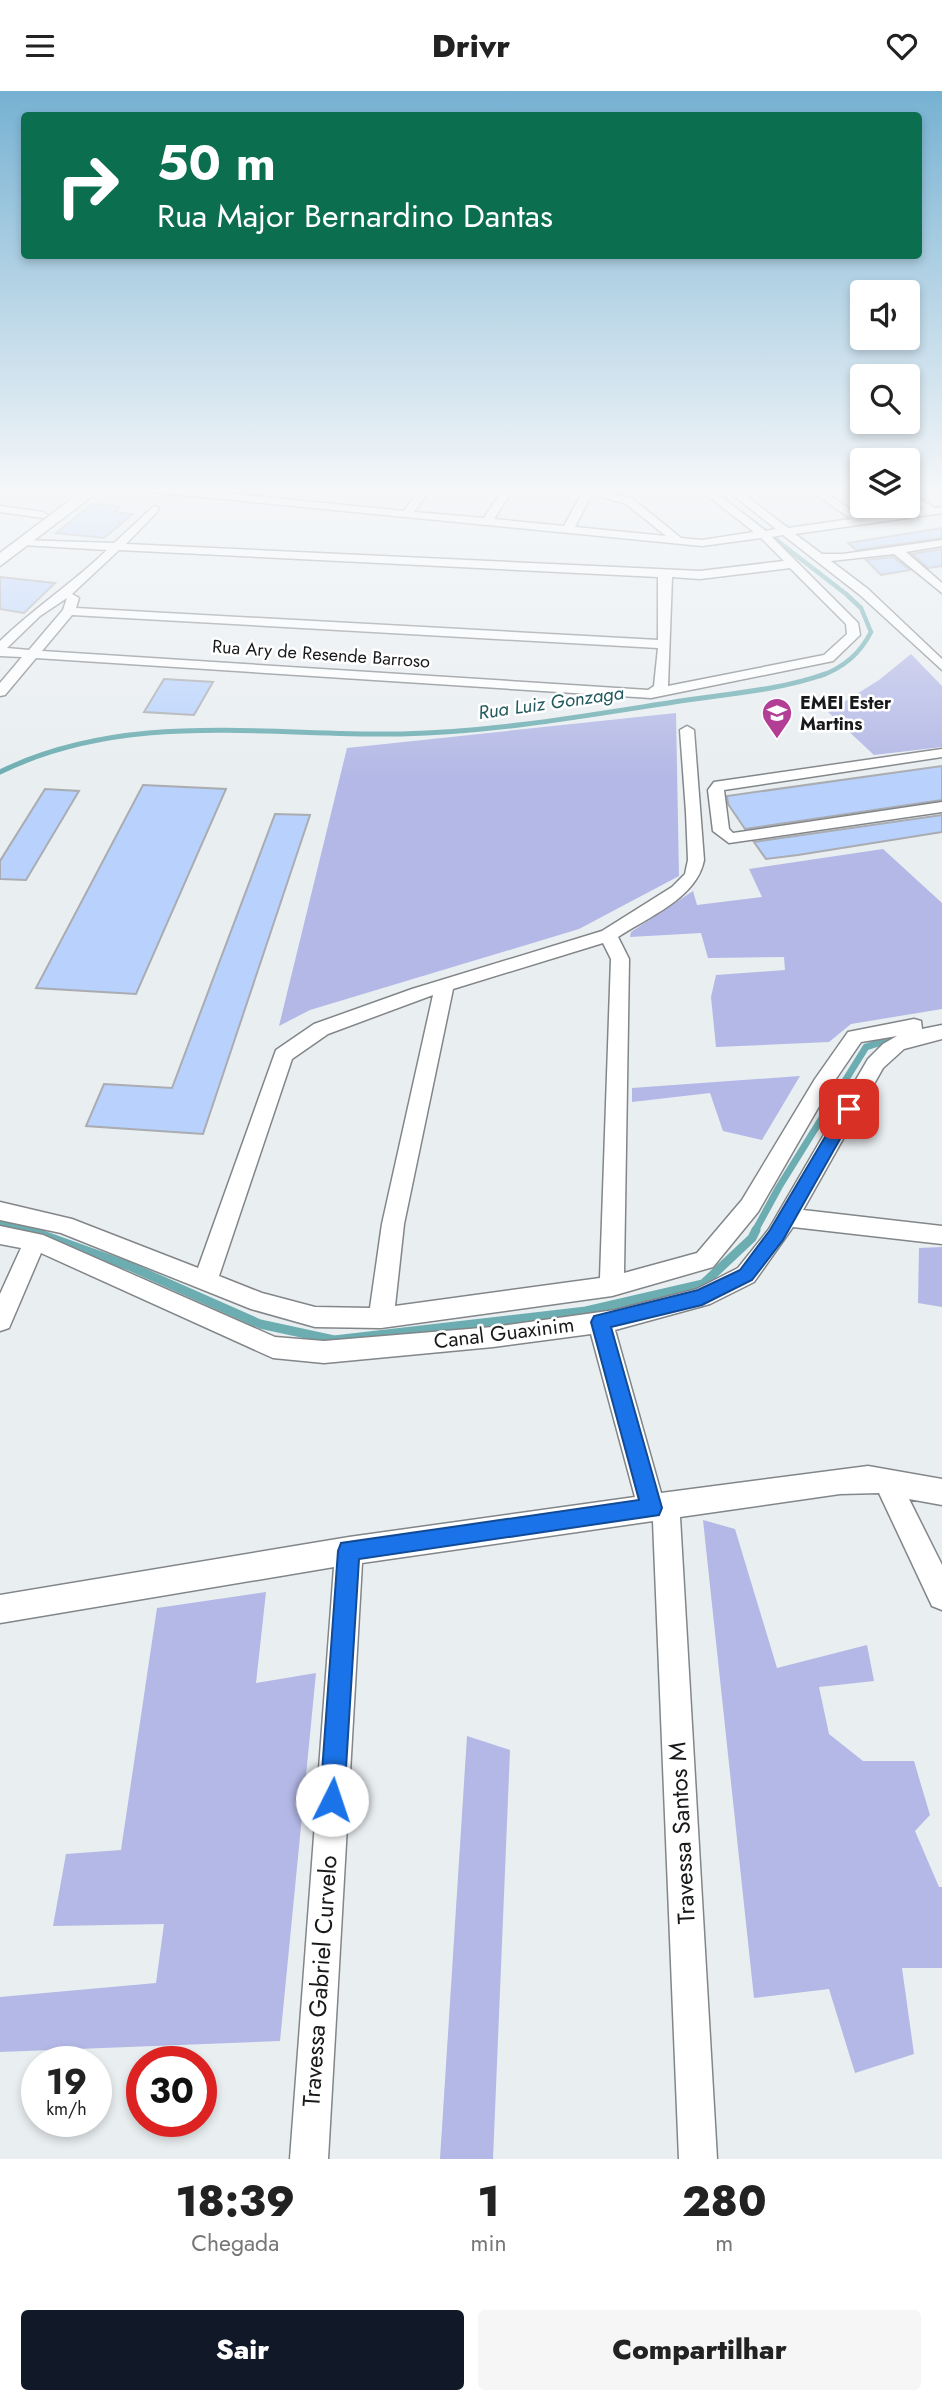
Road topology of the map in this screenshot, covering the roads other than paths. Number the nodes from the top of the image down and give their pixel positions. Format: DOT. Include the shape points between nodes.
graph roads {
  1 [pos="666,585"];
  2 [pos="812,585"];
  3 [pos="854,585"];
  4 [pos="77,586"];
  5 [pos="69,611"];
  6 [pos="664,644"];
  7 [pos="0,650"];
  8 [pos="33,654"];
  9 [pos="942,666"];
  10 [pos="0,692"];
  11 [pos="646,694"];
  12 [pos="687,730"];
  13 [pos="942,753"];
  14 [pos="719,785"];
  15 [pos="692,786"];
  16 [pos="942,807"];
  17 [pos="729,838"];
  18 [pos="695,843"];
  19 [pos="608,935"];
  20 [pos="444,986"];
  21 [pos="942,1021"];
  22 [pos="942,1032"];
  23 [pos="0,1211"];
  24 [pos="787,1217"];
  25 [pos="0,1235"];
  26 [pos="942,1235"];
  27 [pos="35,1241"];
  28 [pos="205,1281"];
  29 [pos="612,1286"];
  30 [pos="381,1318"];
  31 [pos="0,1321"];
  32 [pos="600,1322"];
  33 [pos="887,1482"];
  34 [pos="942,1492"];
  35 [pos="659,1507"];
  36 [pos="349,1551"];
  37 [pos="942,1596"];
  38 [pos="0,1609"];
  39 [pos="309,2159"];
  40 [pos="698,2159"];
  1 -- 6 [label="street"];
  2 -- 11 [label="street, Rua Ary de Resende Barroso" via="852,623 854,635 828,658"];
  3 -- 9 [label="street"];
  4 -- 5 [label="street"];
  4 -- 7 [label="street" via="36,613"];
  5 -- 6 [label="street"];
  5 -- 8 [label="street"];
  6 -- 11 [label="street" via="661,688"];
  7 -- 8 [label="street, Rua Ary de Resende Barroso"];
  8 -- 10 [label="street"];
  8 -- 11 [label="street, Rua Ary de Resende Barroso"];
  12 -- 15 [label="street"];
  13 -- 14 [label="street"];
  14 -- 15 [label="street"];
  14 -- 17 [label="street" via="721,831"];
  15 -- 18 [label="street"];
  16 -- 17 [label="street"];
  17 -- 18 [label="street"];
  18 -- 19 [label="street" via="692,875 678,891"];
  19 -- 20 [label="street"];
  19 -- 29 [label="street" via="620,959"];
  20 -- 28 [label="street" via="321,1028 283,1055"];
  20 -- 30 [label="street" via="393,1224"];
  21 -- 29 [label="street" via="855,1037 750,1206 705,1260"];
  22 -- 24 [label="street, Canal Guaxinim" via="888,1047"];
  23 -- 28 [label="street" via="64,1225"];
  24 -- 26 [label="street"];
  24 -- 32 [label="street, Canal Guaxinim" via="746,1275 702,1297"];
  25 -- 27 [label="street, Canal Guaxinim"];
  27 -- 31 [label="street"];
  27 -- 32 [label="street, Canal Guaxinim" via="273,1347 324,1352"];
  28 -- 30 [label="street" via="315,1317"];
  29 -- 30 [label="street"];
  32 -- 35 [label="street, Travessa Santos M"];
  33 -- 34 [label="street"];
  33 -- 35 [label="street" via="840,1481"];
  33 -- 37 [label="street"];
  35 -- 36 [label="street"];
  35 -- 40 [label="street, Travessa Santos M"];
  36 -- 38 [label="street"];
  36 -- 39 [label="street, Travessa Gabriel Curvelo"];
}
